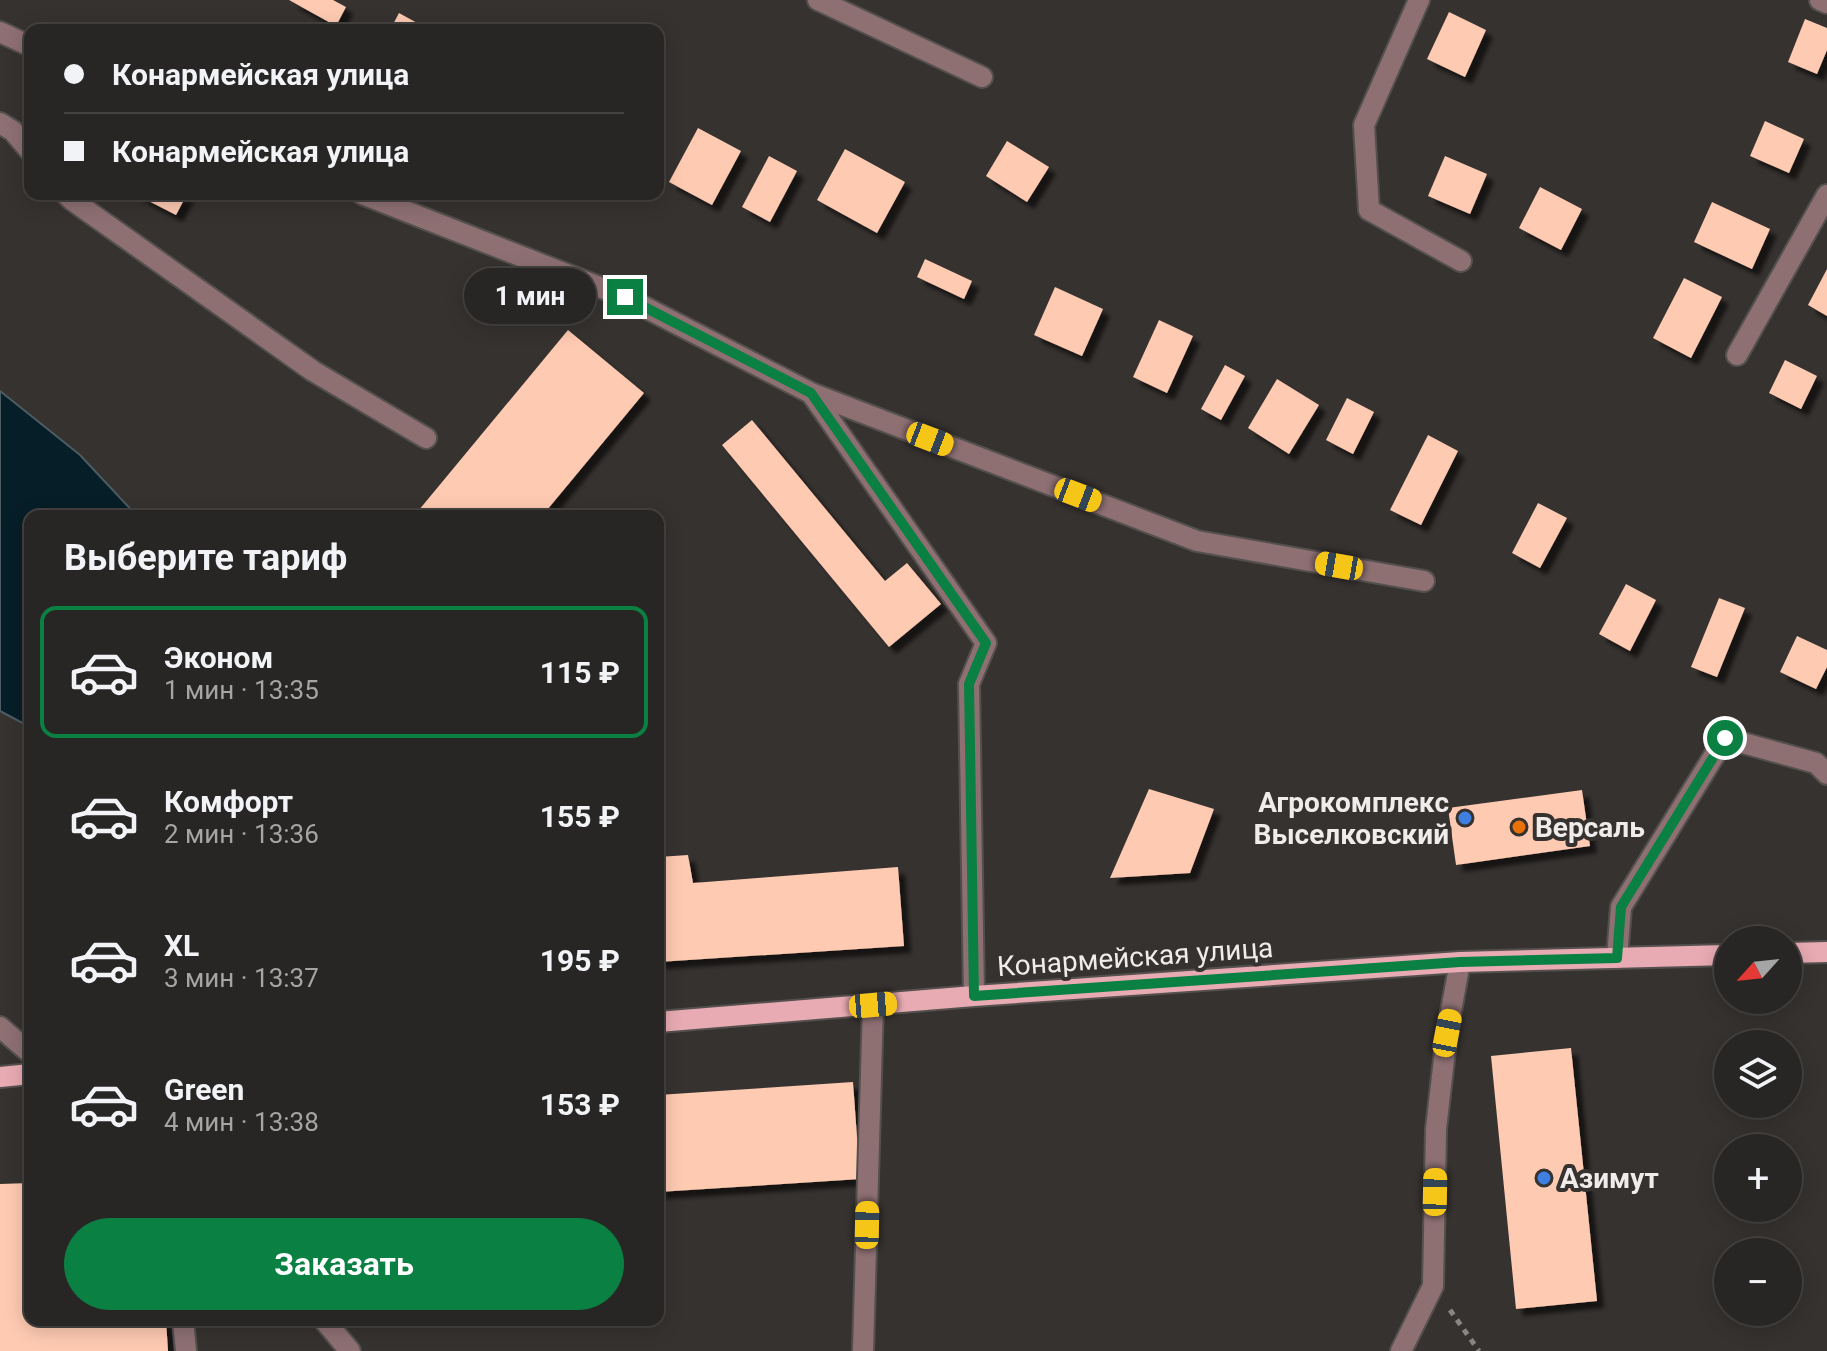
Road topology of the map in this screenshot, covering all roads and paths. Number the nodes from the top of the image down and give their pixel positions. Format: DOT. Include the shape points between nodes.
graph roads {
  1 [pos="1419,0"];
  2 [pos="1820,0"];
  3 [pos="828,2"];
  4 [pos="1827,3"];
  5 [pos="0,32"];
  6 [pos="24,43"];
  7 [pos="982,77"];
  8 [pos="0,123"];
  9 [pos="24,144"];
  10 [pos="1827,195"];
  11 [pos="72,200"];
  12 [pos="377,200"];
  13 [pos="1461,261"];
  14 [pos="1737,355"];
  15 [pos="811,393"];
  16 [pos="426,438"];
  17 [pos="1424,581"];
  18 [pos="1827,774"];
  19 [pos="1827,952"];
  20 [pos="1802,953"];
  21 [pos="1714,955"];
  22 [pos="1617,958"];
  23 [pos="1460,962"];
  24 [pos="974,996"];
  25 [pos="873,1005"];
  26 [pos="664,1022"];
  27 [pos="0,1027"];
  28 [pos="24,1048"];
  29 [pos="24,1075"];
  30 [pos="0,1077"];
  31 [pos="1433,1286"];
  32 [pos="184,1326"];
  33 [pos="329,1326"];
  34 [pos="186,1351"];
  35 [pos="350,1351"];
  36 [pos="863,1351"];
  37 [pos="1401,1351"];
  38 [pos="1479,1351"];
  1 -- 13 [label="street" via="1364,125 1369,210"];
  2 -- 4 [label="street"];
  3 -- 7 [label="street"];
  5 -- 6 [label="street"];
  8 -- 9 [label="street"];
  10 -- 14 [label="street"];
  11 -- 16 [label="street" via="313,371"];
  12 -- 15 [label="street" via="625,297"];
  15 -- 17 [label="street" via="1197,541"];
  15 -- 24 [label="street" via="986,643 969,684"];
  18 -- 22 [label="street" via="1816,763 1725,738 1621,907"];
  19 -- 20 [label="main road"];
  21 -- 22 [label="main road, Конармейская улица"];
  22 -- 23 [label="main road, Конармейская улица"];
  23 -- 24 [label="main road, Конармейская улица"];
  23 -- 31 [label="street" via="1436,1129"];
  24 -- 25 [label="main road, Конармейская улица"];
  25 -- 26 [label="main road, Конармейская улица"];
  25 -- 36 [label="street"];
  27 -- 28 [label="street"];
  29 -- 30 [label="main road"];
  31 -- 37 [label="street"];
  31 -- 38 [label="path"];
  32 -- 34 [label="street"];
  33 -- 35 [label="street"];
}
